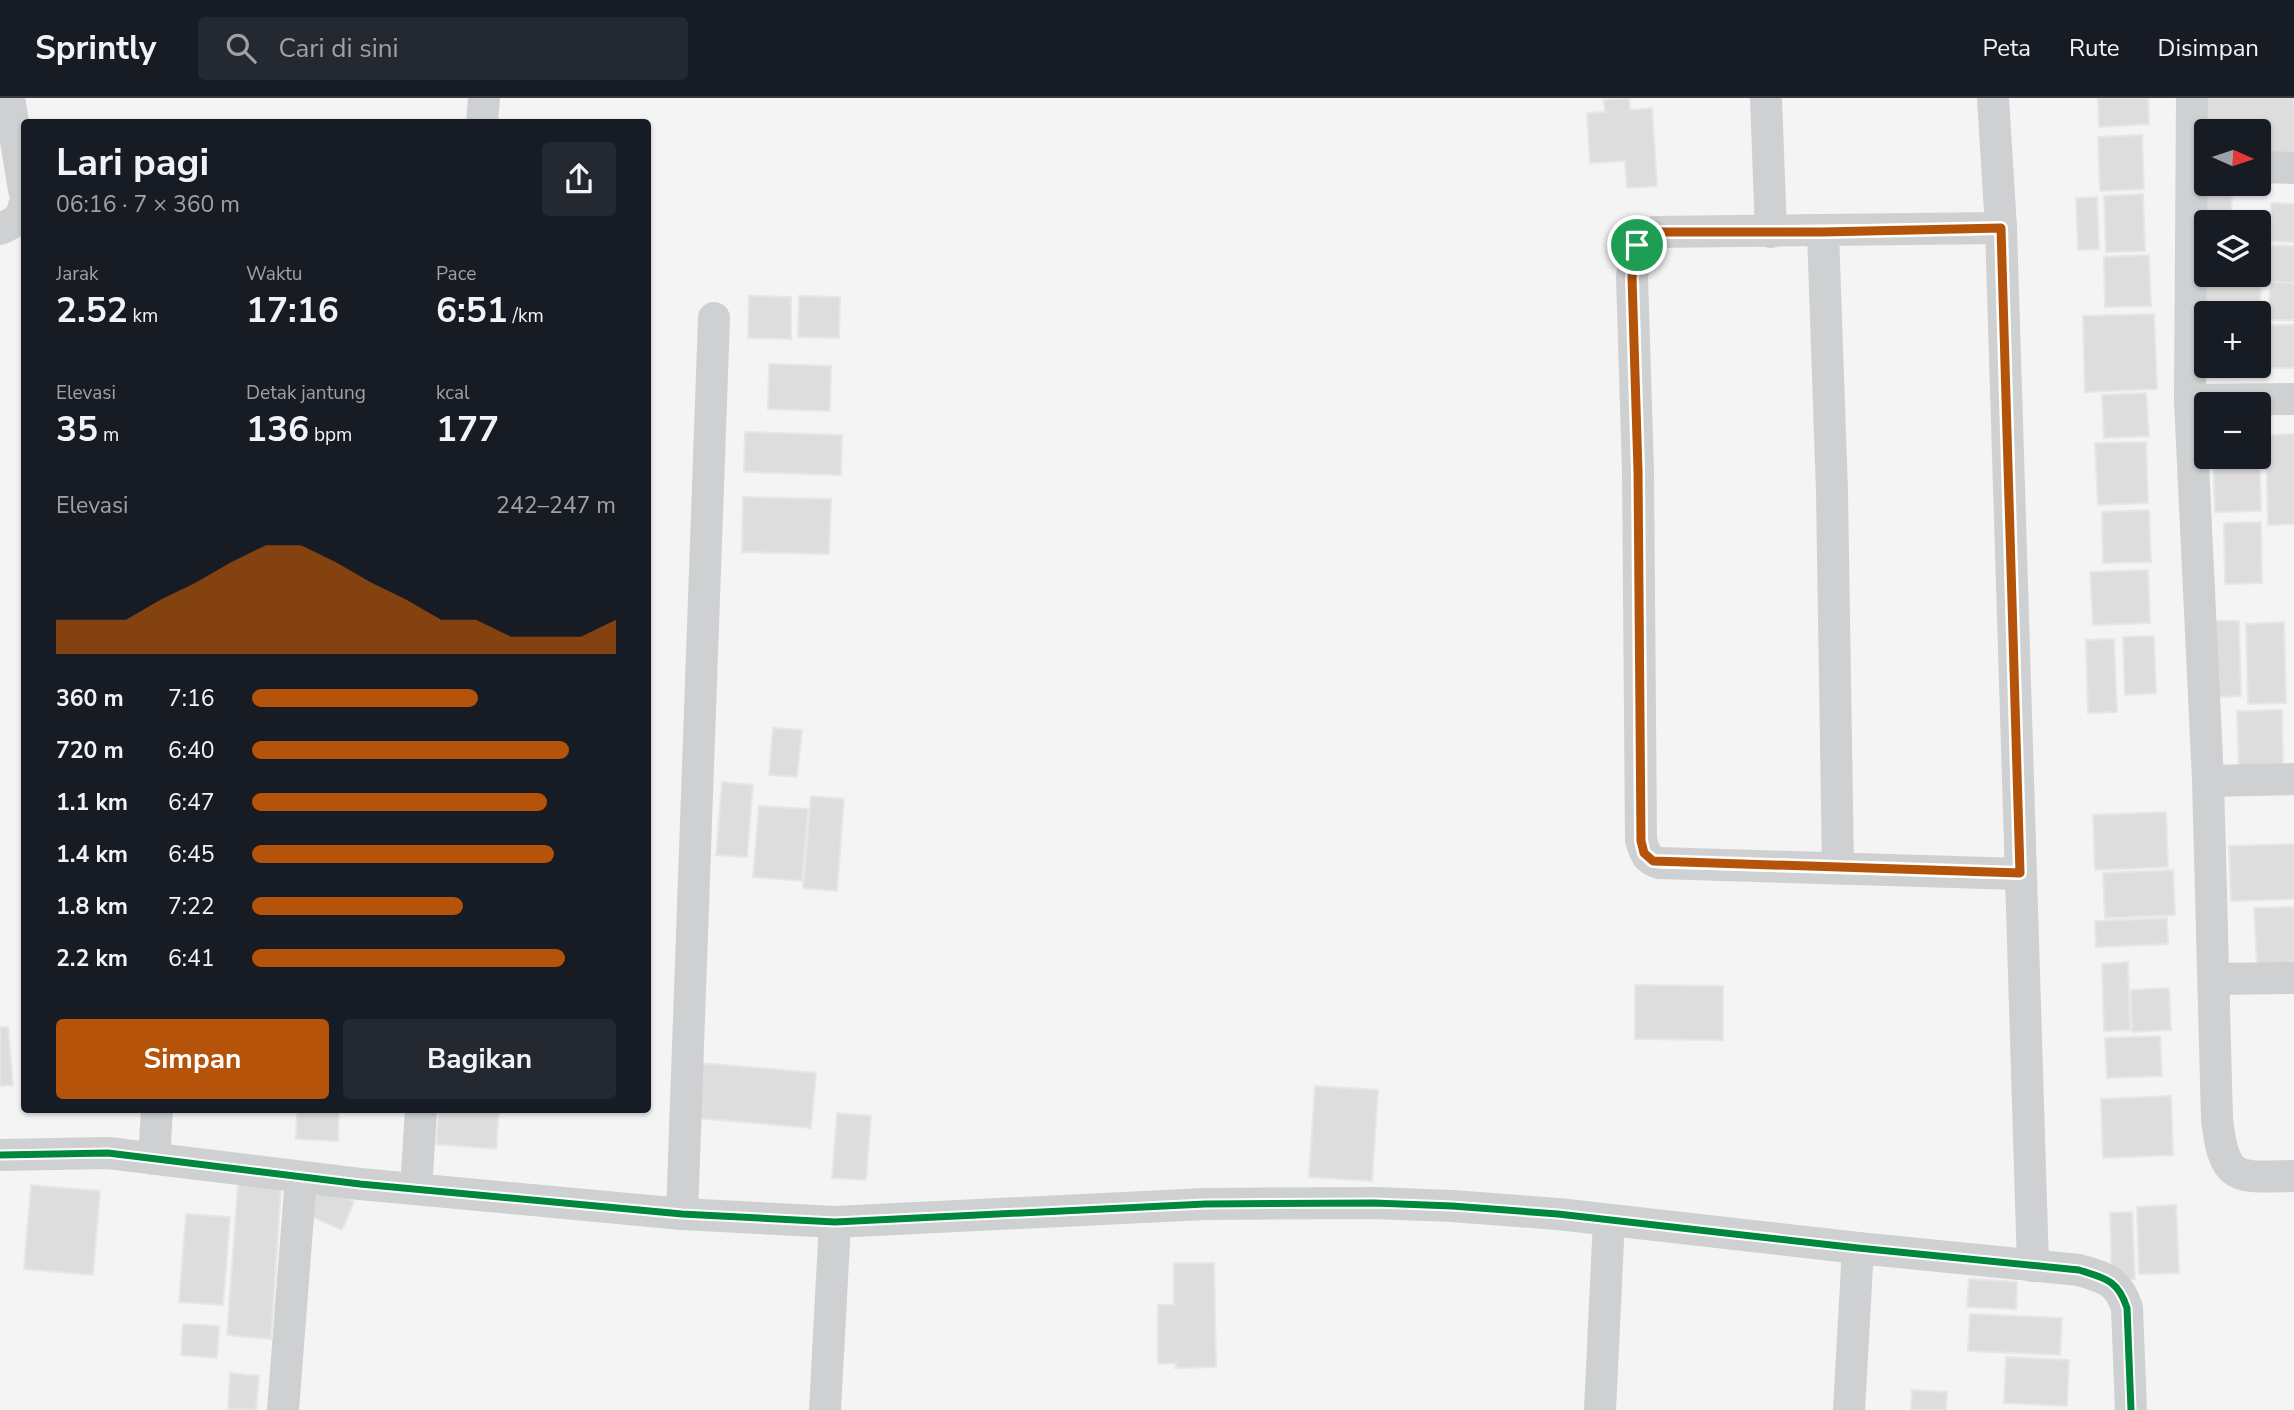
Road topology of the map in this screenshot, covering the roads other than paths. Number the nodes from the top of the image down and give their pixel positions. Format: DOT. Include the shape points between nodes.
graph roads {
  1 [pos="9,98"];
  2 [pos="484,98"];
  3 [pos="1766,98"];
  4 [pos="1993,98"];
  5 [pos="2192,98"];
  6 [pos="482,119"];
  7 [pos="2194,119"];
  8 [pos="2272,167"];
  9 [pos="2294,167"];
  10 [pos="21,172"];
  11 [pos="2199,196"];
  12 [pos="21,216"];
  13 [pos="2001,228"];
  14 [pos="0,229"];
  15 [pos="1771,232"];
  16 [pos="1823,232"];
  17 [pos="714,318"];
  18 [pos="2294,399"];
  19 [pos="2190,400"];
  20 [pos="2294,779"];
  21 [pos="2208,781"];
  22 [pos="1838,868"];
  23 [pos="2020,873"];
  24 [pos="2294,978"];
  25 [pos="2214,979"];
  26 [pos="157,1113"];
  27 [pos="421,1113"];
  28 [pos="0,1155"];
  29 [pos="155,1159"];
  30 [pos="2294,1176"];
  31 [pos="301,1177"];
  32 [pos="415,1189"];
  33 [pos="682,1214"];
  34 [pos="1609,1220"];
  35 [pos="835,1222"];
  36 [pos="1858,1248"];
  37 [pos="2034,1266"];
  38 [pos="283,1410"];
  39 [pos="825,1410"];
  40 [pos="1600,1410"];
  41 [pos="1849,1410"];
  42 [pos="2131,1410"];
  1 -- 10 [label="street"];
  2 -- 6 [label="street"];
  3 -- 15 [label="street"];
  4 -- 13 [label="street"];
  5 -- 7 [label="street"];
  8 -- 9 [label="street"];
  11 -- 19 [label="street"];
  12 -- 14 [label="street"];
  13 -- 16 [label="street"];
  13 -- 23 [label="street"];
  15 -- 16 [label="street"];
  15 -- 22 [label="street" via="1654,232 1637,245 1633,261 1641,841 1648,858 1659,863"];
  16 -- 22 [label="street"];
  17 -- 33 [label="street"];
  18 -- 19 [label="street"];
  19 -- 21 [label="street"];
  20 -- 21 [label="street"];
  21 -- 25 [label="street"];
  22 -- 23 [label="street"];
  23 -- 37 [label="street"];
  24 -- 25 [label="street"];
  25 -- 30 [label="street" via="2217,1119 2222,1150 2229,1166 2240,1175"];
  26 -- 29 [label="street"];
  27 -- 32 [label="street"];
  28 -- 29 [label="street" via="108,1153"];
  29 -- 31 [label="street"];
  31 -- 32 [label="street"];
  31 -- 38 [label="street"];
  32 -- 33 [label="street"];
  33 -- 35 [label="street"];
  34 -- 35 [label="street" via="1451,1206 1252,1203"];
  34 -- 36 [label="street"];
  34 -- 40 [label="street"];
  35 -- 39 [label="street"];
  36 -- 37 [label="street"];
  36 -- 41 [label="street"];
  37 -- 42 [label="street" via="2106,1278 2123,1294"];
}
